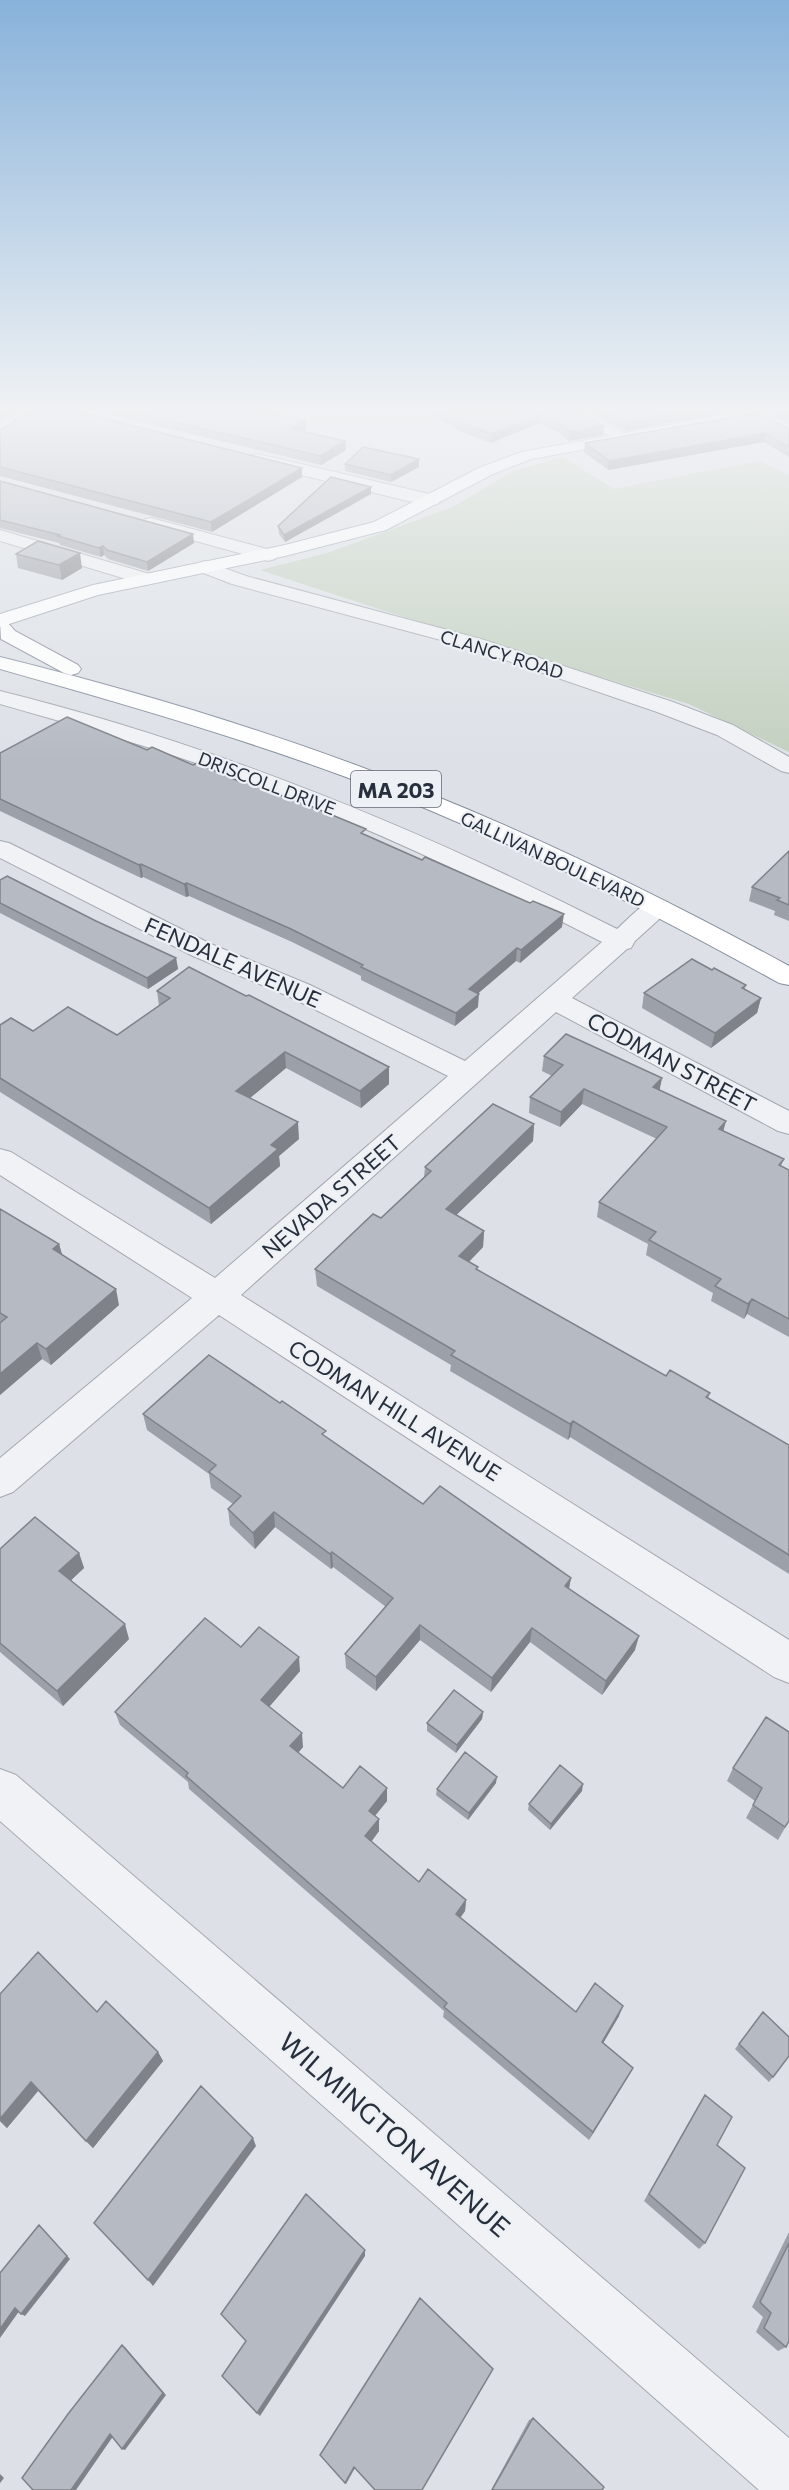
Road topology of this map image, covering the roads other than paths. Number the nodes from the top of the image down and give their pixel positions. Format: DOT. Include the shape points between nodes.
graph roads {
  1 [pos="164,527"];
  2 [pos="375,527"];
  3 [pos="0,535"];
  4 [pos="268,555"];
  5 [pos="205,567"];
  6 [pos="146,579"];
  7 [pos="0,623"];
  8 [pos="0,663"];
  9 [pos="123,697"];
  10 [pos="0,698"];
  11 [pos="789,766"];
  12 [pos="0,848"];
  13 [pos="658,908"];
  14 [pos="622,942"];
  15 [pos="789,977"];
  16 [pos="555,1000"];
  17 [pos="468,1074"];
  18 [pos="789,1124"];
  19 [pos="0,1160"];
  20 [pos="216,1298"];
  21 [pos="0,1481"];
  22 [pos="789,1663"];
  23 [pos="0,1791"];
  24 [pos="789,2477"];
  1 -- 4 [label="street"];
  2 -- 4 [label="main road"];
  3 -- 6 [label="street"];
  4 -- 5 [label="main road"];
  5 -- 6 [label="main road"];
  5 -- 11 [label="street, CLANCY ROAD" via="232,578 474,643 665,707 725,730"];
  6 -- 7 [label="main road" via="44,603"];
  7 -- 9 [label="main road" via="8,634"];
  8 -- 9 [label="main road, GALLIVAN BOULEVARD / MA 203"];
  9 -- 13 [label="main road, GALLIVAN BOULEVARD / MA 203" via="252,736 384,784 518,841"];
  10 -- 14 [label="street, DRISCOLL DRIVE" via="164,746 277,785 408,838"];
  12 -- 17 [label="street, FENDALE AVENUE" via="202,950 300,991"];
  13 -- 14 [label="street, NEVADA STREET"];
  13 -- 15 [label="main road, GALLIVAN BOULEVARD / MA 203"];
  14 -- 16 [label="street, NEVADA STREET"];
  16 -- 17 [label="street, NEVADA STREET"];
  16 -- 18 [label="street, CODMAN STREET"];
  17 -- 20 [label="street, NEVADA STREET"];
  19 -- 20 [label="street, CODMAN HILL AVENUE"];
  20 -- 21 [label="street, NEVADA STREET"];
  20 -- 22 [label="street, CODMAN HILL AVENUE"];
  23 -- 24 [label="street, WILMINGTON AVENUE"];
}
